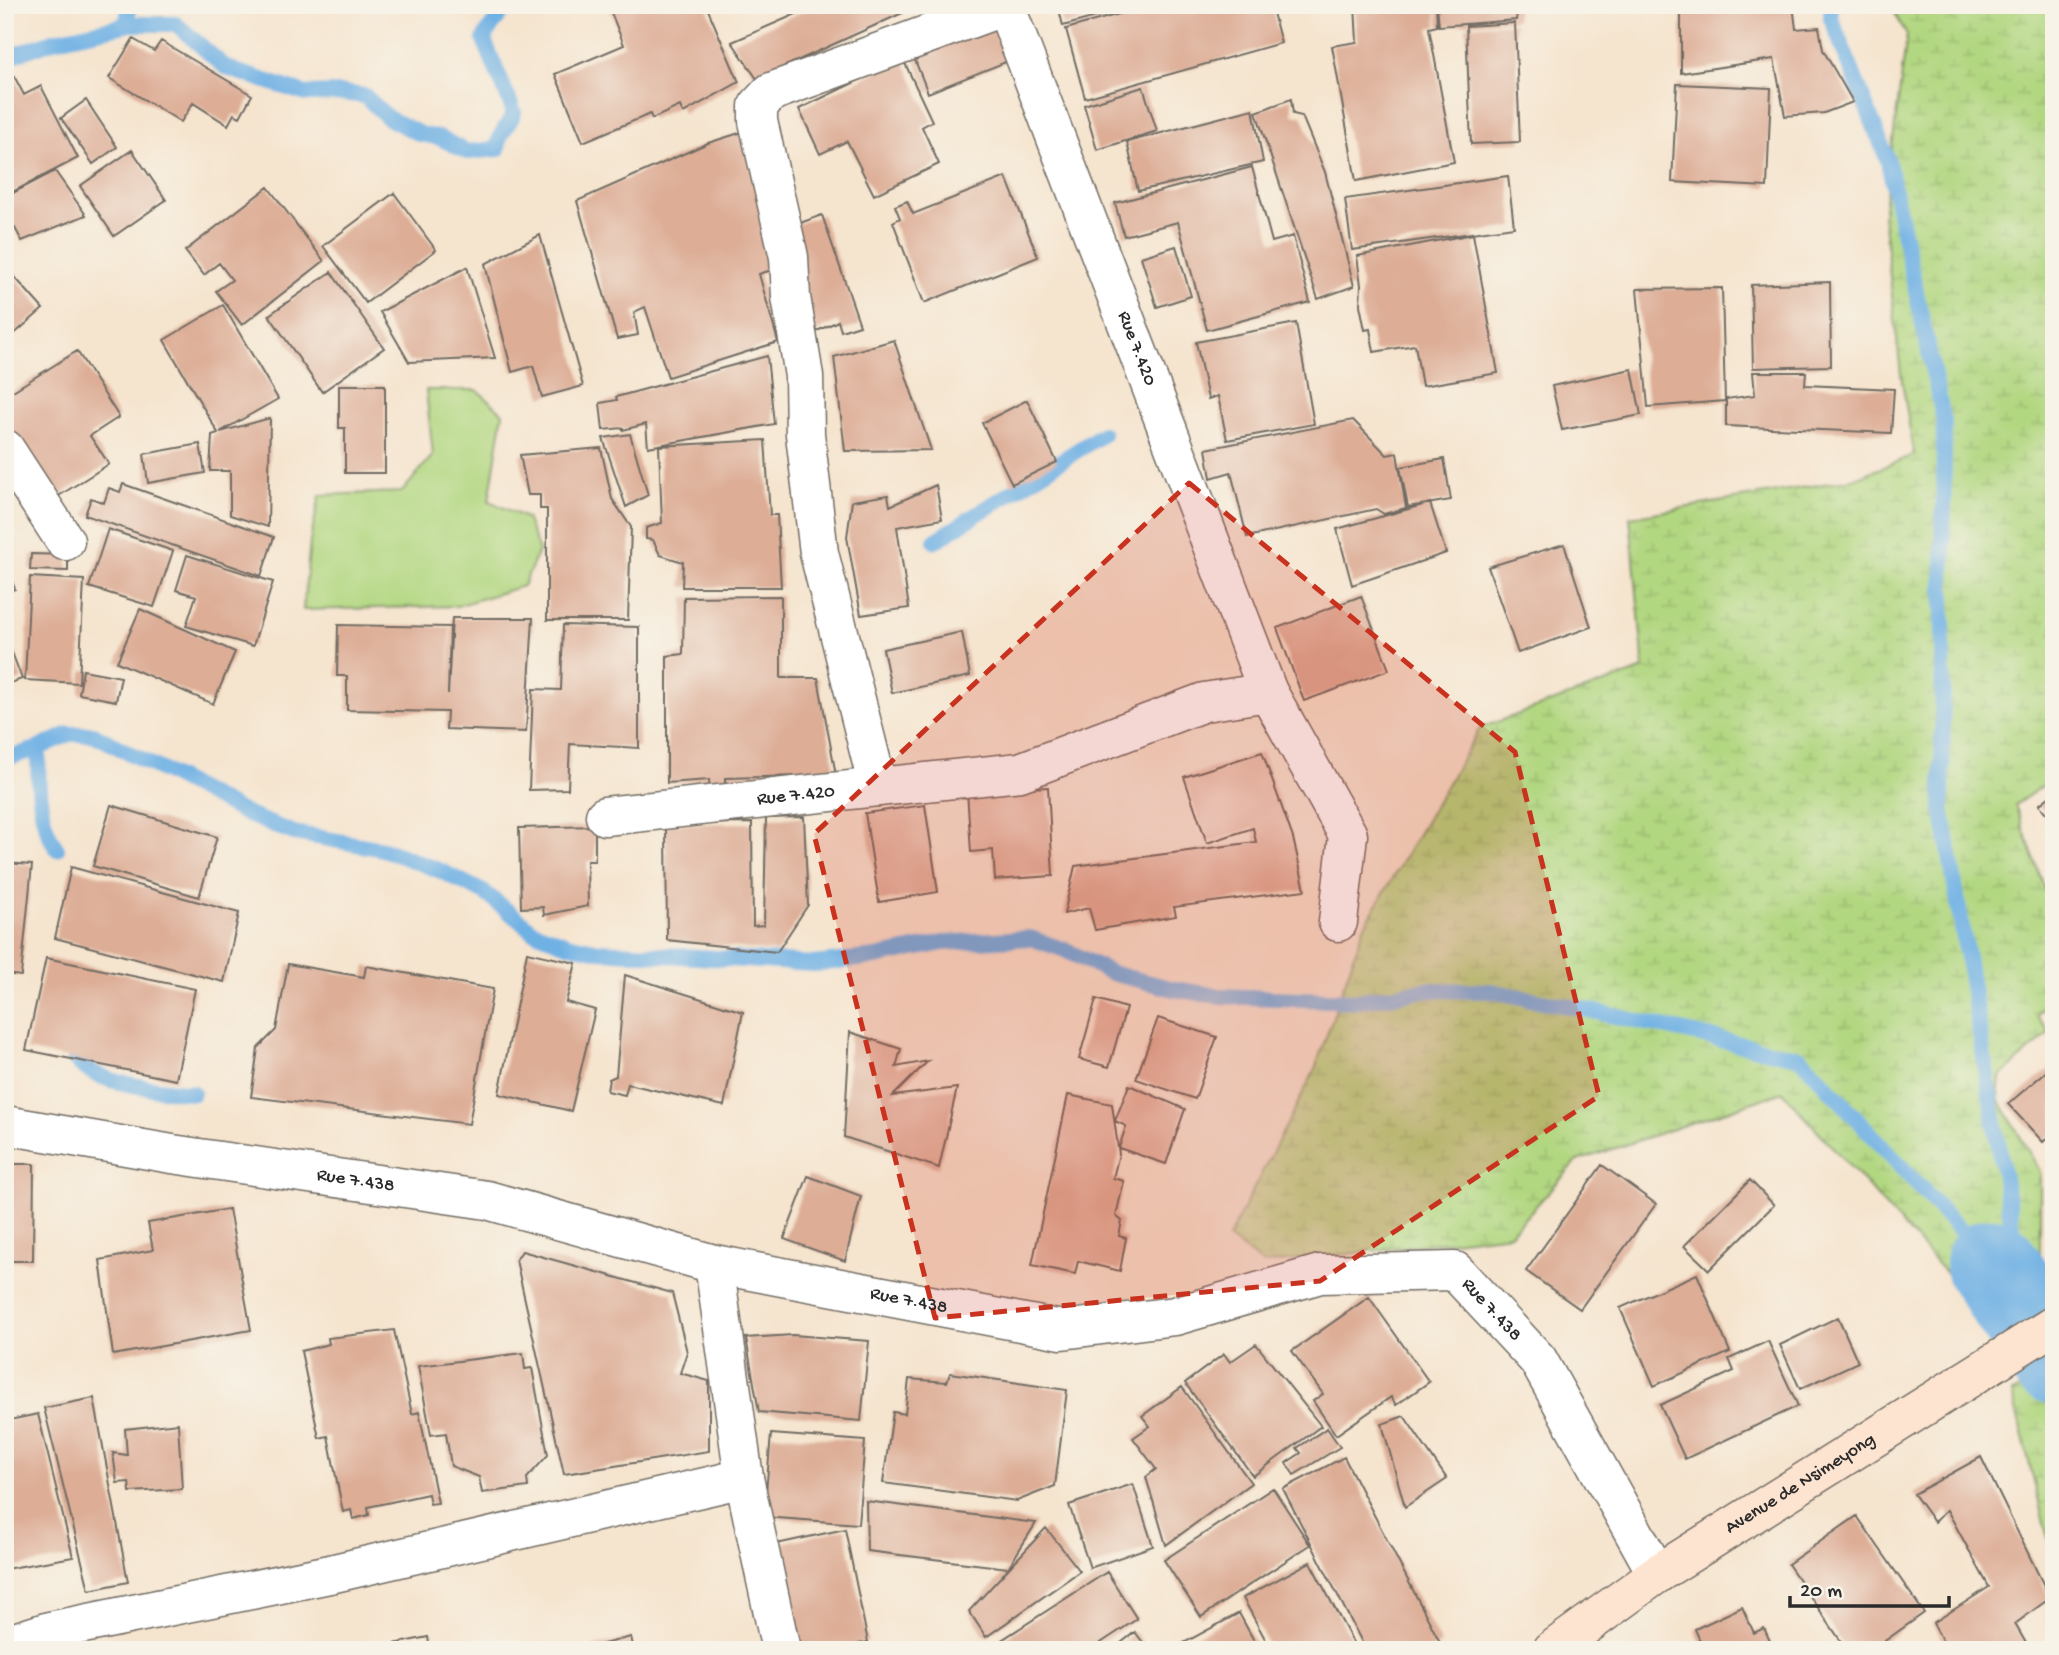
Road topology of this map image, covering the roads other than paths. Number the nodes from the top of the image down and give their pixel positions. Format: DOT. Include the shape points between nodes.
graph roads {
  1 [pos="1005,6"];
  2 [pos="5,450"];
  3 [pos="65,541"];
  4 [pos="1268,692"];
  5 [pos="878,787"];
  6 [pos="605,816"];
  7 [pos="1338,922"];
  8 [pos="5,1125"];
  9 [pos="714,1264"];
  10 [pos="2054,1325"];
  11 [pos="744,1478"];
  12 [pos="1657,1574"];
  13 [pos="5,1645"];
  14 [pos="781,1650"];
  15 [pos="1552,1650"];
  1 -- 4 [label="street, Rue 7.420"];
  1 -- 5 [label="street" via="771,92 758,106 789,257 819,553"];
  2 -- 3 [label="street"];
  4 -- 5 [label="street, Rue 7.420" via="1204,702 1020,772"];
  4 -- 7 [label="street, Rue 7.420" via="1348,835"];
  5 -- 6 [label="street, Rue 7.420"];
  8 -- 9 [label="street, Rue 7.438" via="486,1200"];
  9 -- 11 [label="street"];
  9 -- 12 [label="street, Rue 7.438" via="1062,1330 1175,1316 1320,1274 1455,1271 1538,1360"];
  10 -- 12 [label="main road, Avenue de Nsimeyong"];
  11 -- 13 [label="street" via="330,1574 49,1631"];
  11 -- 14 [label="street"];
  12 -- 15 [label="main road, Avenue de Nsimeyong"];
}
